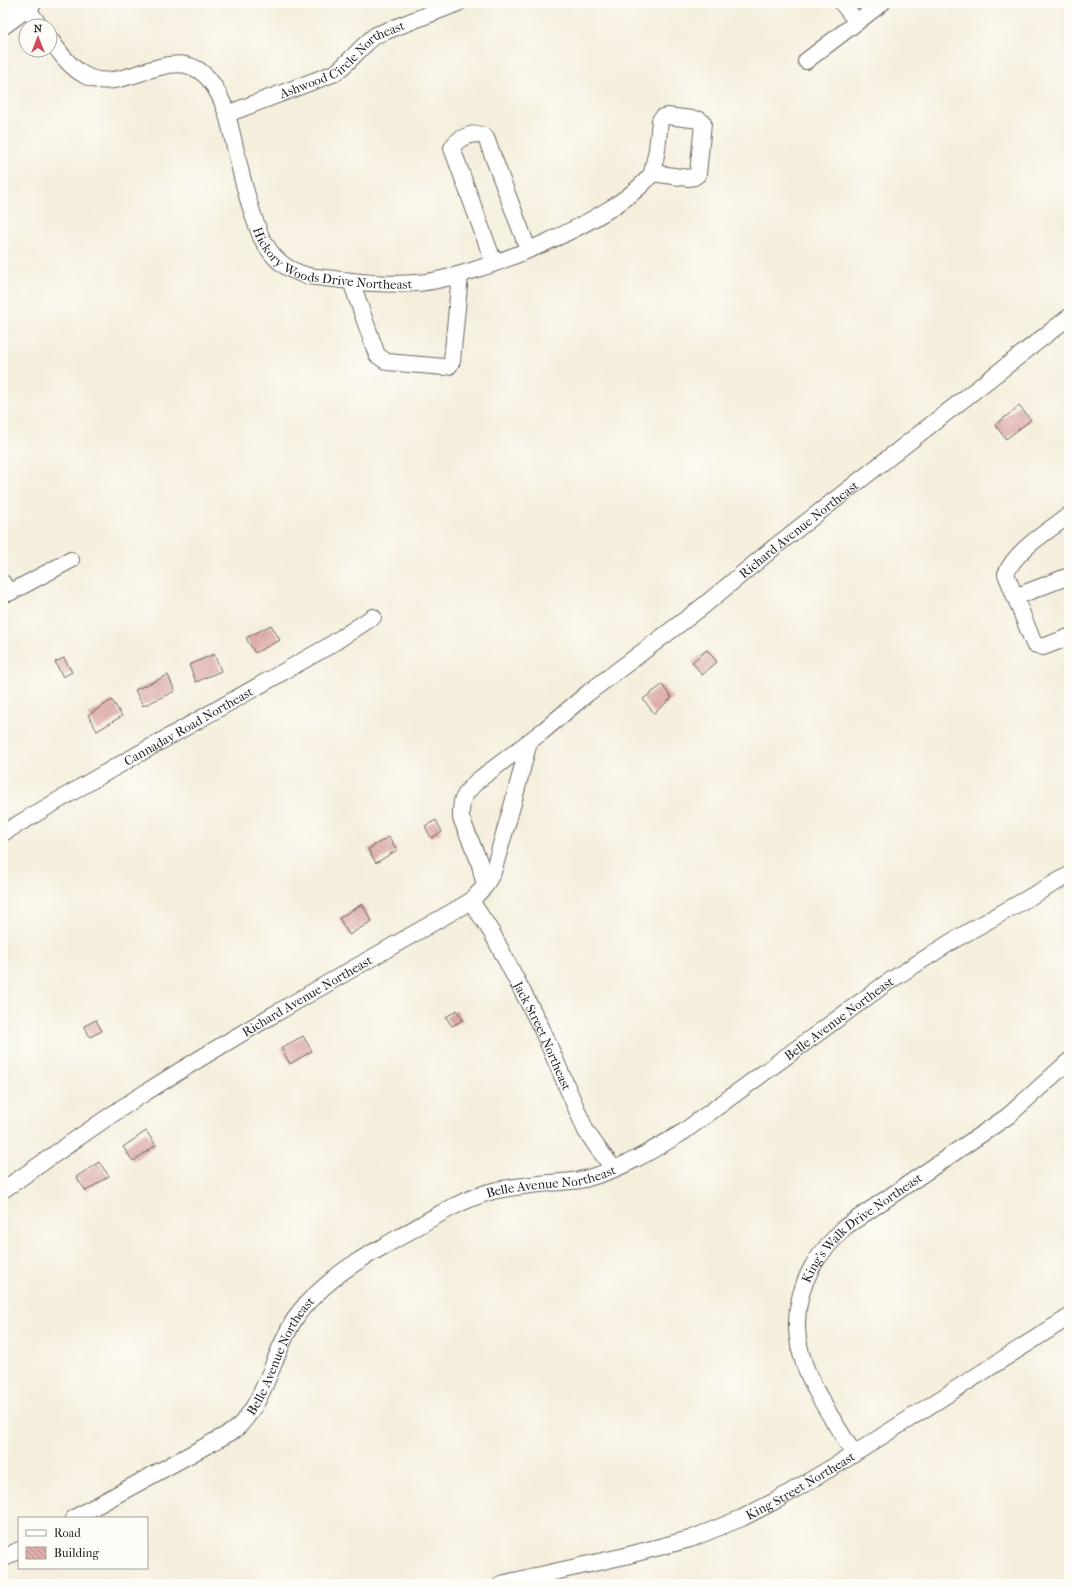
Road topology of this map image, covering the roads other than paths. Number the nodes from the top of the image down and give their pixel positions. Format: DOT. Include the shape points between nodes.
graph roads {
  1 [pos="458,3"];
  2 [pos="842,3"];
  3 [pos="882,3"];
  4 [pos="26,4"];
  5 [pos="430,8"];
  6 [pos="35,18"];
  7 [pos="857,22"];
  8 [pos="3,23"];
  9 [pos="58,50"];
  10 [pos="806,61"];
  11 [pos="227,114"];
  12 [pos="652,173"];
  13 [pos="528,249"];
  14 [pos="494,263"];
  15 [pos="460,275"];
  16 [pos="351,281"];
  17 [pos="1069,317"];
  18 [pos="1069,515"];
  19 [pos="71,560"];
  20 [pos="1069,576"];
  21 [pos="5,591"];
  22 [pos="1015,597"];
  23 [pos="373,618"];
  24 [pos="1069,638"];
  25 [pos="529,742"];
  26 [pos="3,833"];
  27 [pos="1069,875"];
  28 [pos="485,886"];
  29 [pos="471,901"];
  30 [pos="1069,1061"];
  31 [pos="614,1169"];
  32 [pos="3,1190"];
  33 [pos="1069,1317"];
  34 [pos="854,1454"];
  35 [pos="76,1517"];
  36 [pos="18,1551"];
  37 [pos="3,1559"];
  38 [pos="501,1584"];
  1 -- 5 [label="street, Ashwood Circle Northeast"];
  2 -- 7 [label="street"];
  3 -- 7 [label="street"];
  4 -- 6 [label="street"];
  4 -- 8 [label="highway"];
  5 -- 11 [label="street, Ashwood Circle Northeast" via="367,41 346,65 335,73"];
  7 -- 10 [label="street"];
  9 -- 11 [label="street, Hickory Woods Drive Northeast" via="75,69 86,76 105,81 170,64 193,67 211,82"];
  11 -- 16 [label="street, Hickory Woods Drive Northeast" via="258,230 266,245 282,266 296,272 308,276"];
  12 -- 13 [label="street, Hickory Woods Drive Northeast" via="641,186 608,210 576,228"];
  13 -- 14 [label="street, Hickory Woods Drive Northeast"];
  13 -- 14 [label="street" via="486,138 477,133 458,140 452,148"];
  14 -- 15 [label="street, Hickory Woods Drive Northeast"];
  15 -- 16 [label="street, Hickory Woods Drive Northeast" via="418,283"];
  15 -- 16 [label="street" via="452,361 449,366 444,367 387,362 380,358"];
  17 -- 25 [label="street, Richard Avenue Northeast" via="702,607 588,692"];
  18 -- 22 [label="street" via="1023,551 1010,565 1006,574"];
  19 -- 21 [label="street"];
  20 -- 22 [label="street"];
  22 -- 24 [label="street" via="1034,644 1044,647"];
  23 -- 26 [label="street, Cannaday Road Northeast"];
  25 -- 28 [label="street, Richard Avenue Northeast" via="493,872"];
  25 -- 28 [label="street, Richard Avenue Northeast" via="477,781 462,801 461,818 479,862"];
  27 -- 31 [label="street, Belle Avenue Northeast" via="947,944 885,984 683,1132 652,1151"];
  28 -- 29 [label="street, Richard Avenue Northeast"];
  29 -- 31 [label="street, Jack Street Northeast" via="492,934 541,1027 586,1131"];
  29 -- 32 [label="street, Richard Avenue Northeast" via="173,1075"];
  30 -- 34 [label="street, King's Walk Drive Northeast" via="1008,1116 845,1227 813,1266 803,1286 797,1311 801,1358 811,1383"];
  31 -- 35 [label="street, Belle Avenue Northeast" via="587,1179 517,1187 467,1200 356,1263 333,1279 296,1317 255,1406 246,1420 235,1430"];
  33 -- 34 [label="street, King Street Northeast"];
  34 -- 38 [label="street, King Street Northeast" via="777,1500 708,1533 625,1556"];
  36 -- 37 [label="street"];
}
